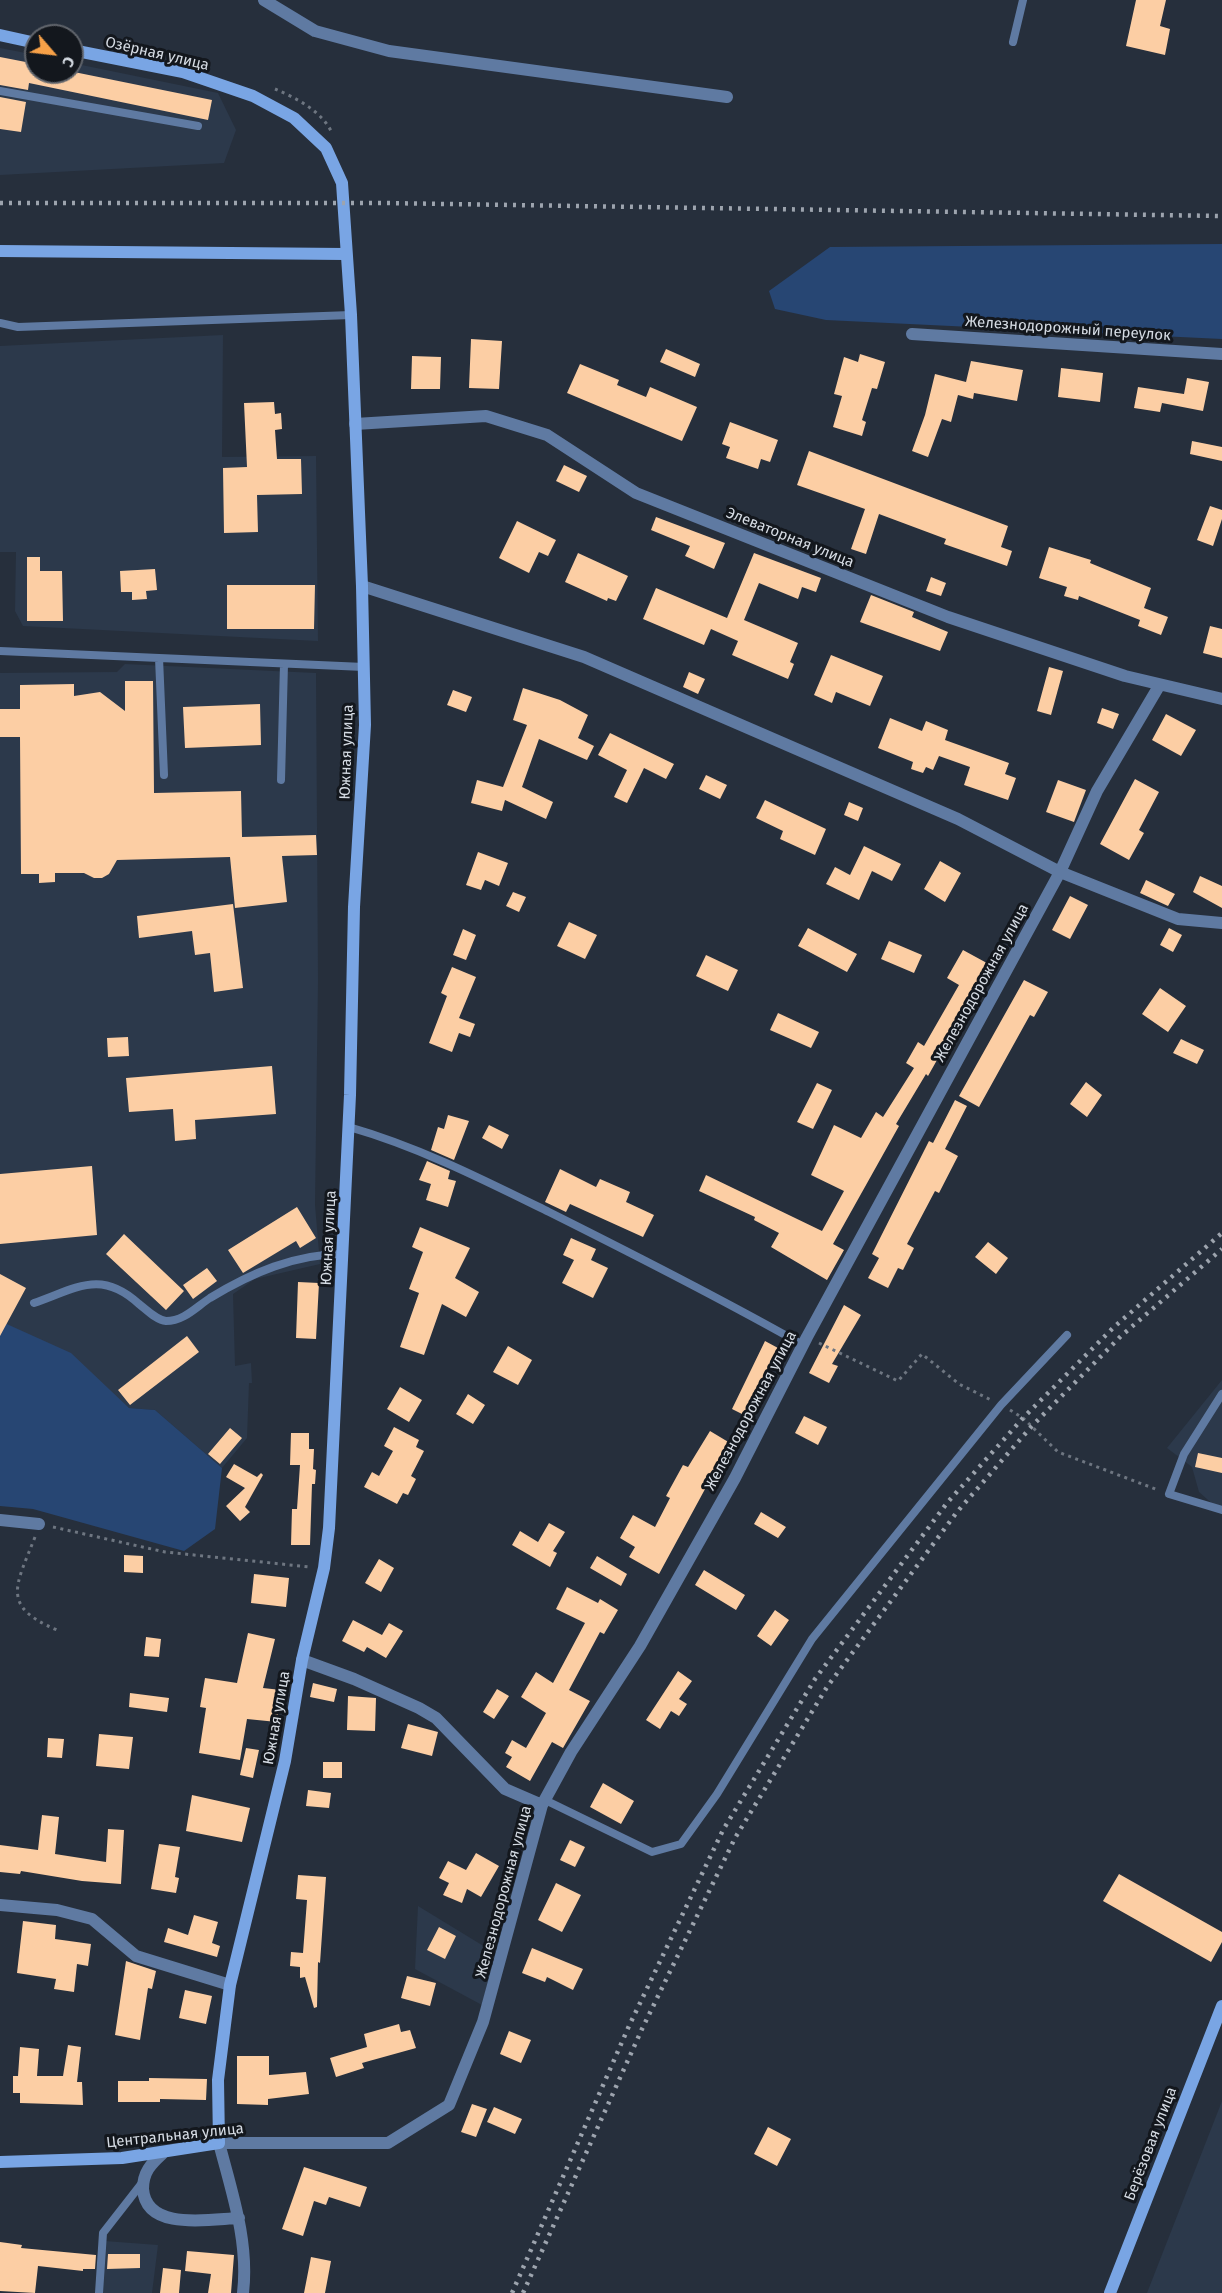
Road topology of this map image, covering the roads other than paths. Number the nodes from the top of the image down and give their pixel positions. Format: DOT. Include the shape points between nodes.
graph roads {
  1 [pos="264,0"];
  2 [pos="1023,0"];
  3 [pos="0,35"];
  4 [pos="24,40"];
  5 [pos="1013,42"];
  6 [pos="84,52"];
  7 [pos="0,90"];
  8 [pos="727,97"];
  9 [pos="198,126"];
  10 [pos="0,252"];
  11 [pos="345,254"];
  12 [pos="351,319"];
  13 [pos="0,323"];
  14 [pos="912,334"];
  15 [pos="1222,354"];
  16 [pos="355,424"];
  17 [pos="362,586"];
  18 [pos="0,651"];
  19 [pos="159,658"];
  20 [pos="284,663"];
  21 [pos="364,667"];
  22 [pos="1159,686"];
  23 [pos="1222,699"];
  24 [pos="164,775"];
  25 [pos="281,780"];
  26 [pos="1060,872"];
  27 [pos="1222,923"];
  28 [pos="349,1127"];
  29 [pos="343,1254"];
  30 [pos="34,1303"];
  31 [pos="1067,1335"];
  32 [pos="803,1345"];
  33 [pos="1222,1394"];
  34 [pos="1222,1510"];
  35 [pos="0,1520"];
  36 [pos="39,1524"];
  37 [pos="302,1660"];
  38 [pos="544,1803"];
  39 [pos="0,1905"];
  40 [pos="230,1985"];
  41 [pos="1222,2006"];
  42 [pos="388,2143"];
  43 [pos="219,2144"];
  44 [pos="162,2154"];
  45 [pos="0,2162"];
  46 [pos="143,2182"];
  47 [pos="239,2218"];
  48 [pos="99,2293"];
  49 [pos="243,2293"];
  50 [pos="1110,2293"];
  1 -- 8 [label="street" via="315,31 389,51"];
  2 -- 5 [label="lane"];
  3 -- 4 [label="street"];
  6 -- 11 [label="street, Озёрная улица" via="183,72 253,96 294,118 327,148 342,183"];
  7 -- 9 [label="lane"];
  10 -- 11 [label="street"];
  11 -- 12 [label="street, Озёрная улица"];
  12 -- 13 [label="lane" via="18,327"];
  12 -- 16 [label="street, Южная улица"];
  14 -- 15 [label="street, Железнодорожный переулок"];
  16 -- 17 [label="street, Южная улица"];
  16 -- 22 [label="street, Элеваторная улица" via="486,416 547,435 636,493 948,617"];
  17 -- 21 [label="street, Южная улица"];
  17 -- 26 [label="street" via="584,657 958,819"];
  18 -- 19 [label="lane"];
  19 -- 20 [label="lane"];
  19 -- 24 [label="lane"];
  20 -- 21 [label="lane"];
  20 -- 25 [label="lane"];
  21 -- 28 [label="street, Южная улица"];
  22 -- 23 [label="street, Элеваторная улица"];
  22 -- 26 [label="street, Железнодорожная улица" via="1097,790"];
  26 -- 27 [label="street" via="1178,919"];
  26 -- 32 [label="street, Железнодорожная улица"];
  28 -- 29 [label="street, Южная улица"];
  28 -- 32 [label="lane" via="393,1140 480,1178 685,1279"];
  29 -- 30 [label="lane" via="317,1254 270,1267 210,1298 184,1317 165,1321 124,1290 106,1283 83,1286"];
  29 -- 37 [label="street, Южная улица" via="324,1568"];
  31 -- 38 [label="lane" via="1001,1405 812,1639 717,1794 681,1844 652,1852"];
  32 -- 38 [label="street, Железнодорожная улица" via="735,1478 640,1646 571,1752"];
  33 -- 34 [label="lane" via="1184,1454 1169,1494"];
  35 -- 36 [label="street"];
  37 -- 38 [label="street" via="363,1682 436,1718 505,1789"];
  37 -- 40 [label="street, Южная улица" via="285,1761"];
  38 -- 42 [label="street, Железнодорожная улица" via="483,2022 449,2105"];
  39 -- 40 [label="street" via="57,1910 92,1919 136,1956"];
  40 -- 43 [label="street, Южная улица" via="218,2080"];
  41 -- 50 [label="street, Берёзовая улица"];
  42 -- 43 [label="street, Центральная улица"];
  43 -- 44 [label="street, Центральная улица"];
  43 -- 47 [label="street"];
  44 -- 45 [label="street, Центральная улица"];
  44 -- 46 [label="street" via="148,2167"];
  46 -- 47 [label="street" via="148,2205 164,2217"];
  46 -- 48 [label="lane" via="103,2234"];
  47 -- 49 [label="street" via="246,2266"];
}
